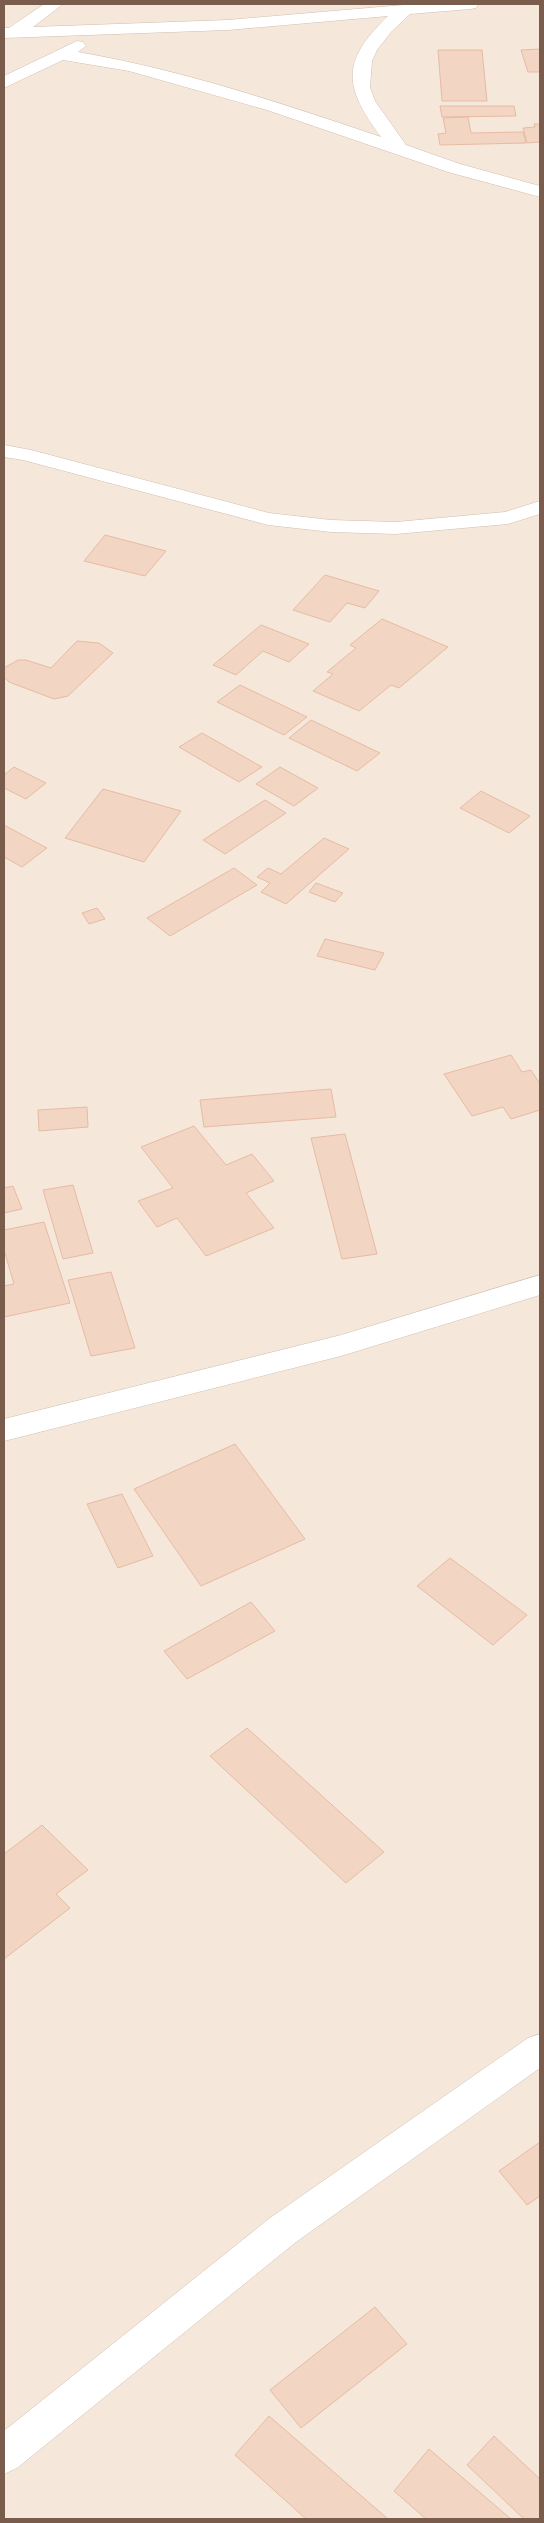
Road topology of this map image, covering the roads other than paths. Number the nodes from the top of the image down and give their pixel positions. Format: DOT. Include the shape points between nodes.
graph roads {
  1 [pos="55,4"];
  2 [pos="470,4"];
  3 [pos="405,10"];
  4 [pos="110,31"];
  5 [pos="9,33"];
  6 [pos="60,54"];
  7 [pos="4,83"];
  8 [pos="399,149"];
  9 [pos="540,192"];
  10 [pos="4,451"];
  11 [pos="540,507"];
  12 [pos="540,1285"];
  13 [pos="4,1430"];
  14 [pos="540,2049"];
  15 [pos="4,2455"];
  1 -- 5 [label="street"];
  2 -- 3 [label="street"];
  3 -- 4 [label="street"];
  3 -- 8 [label="street" via="386,26 366,52 361,76 366,100"];
  4 -- 5 [label="street"];
  4 -- 6 [label="street"];
  6 -- 7 [label="street"];
  6 -- 8 [label="street" via="130,66 191,82"];
  8 -- 9 [label="street"];
  10 -- 11 [label="street" via="268,519 331,526 396,528 499,519"];
  12 -- 13 [label="street" via="180,1388"];
  14 -- 15 [label="street" via="283,2230"];
}
